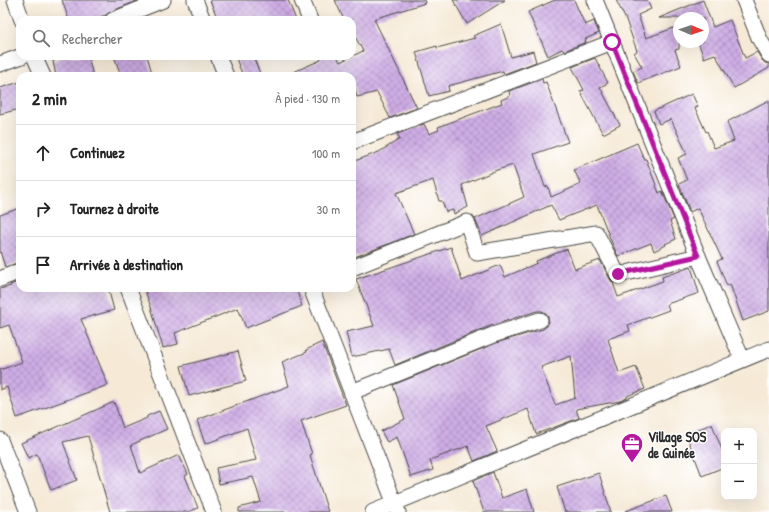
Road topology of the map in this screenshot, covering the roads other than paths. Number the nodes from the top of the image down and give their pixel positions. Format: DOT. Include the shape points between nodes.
graph roads {
  1 [pos="15,0"];
  2 [pos="163,0"];
  3 [pos="195,0"];
  4 [pos="302,0"];
  5 [pos="595,0"];
  6 [pos="744,0"];
  7 [pos="21,16"];
  8 [pos="123,16"];
  9 [pos="201,16"];
  10 [pos="308,16"];
  11 [pos="612,42"];
  12 [pos="769,55"];
  13 [pos="16,58"];
  14 [pos="36,60"];
  15 [pos="220,60"];
  16 [pos="0,64"];
  17 [pos="40,72"];
  18 [pos="224,72"];
  19 [pos="356,140"];
  20 [pos="698,256"];
  21 [pos="356,266"];
  22 [pos="16,273"];
  23 [pos="0,279"];
  24 [pos="130,292"];
  25 [pos="313,292"];
  26 [pos="540,320"];
  27 [pos="769,349"];
  28 [pos="742,359"];
  29 [pos="352,392"];
  30 [pos="0,440"];
  31 [pos="5,468"];
  32 [pos="396,508"];
  33 [pos="28,512"];
  34 [pos="214,512"];
  35 [pos="373,512"];
  1 -- 7 [label="street"];
  2 -- 8 [label="street"];
  3 -- 9 [label="street"];
  4 -- 10 [label="street"];
  5 -- 11 [label="street"];
  6 -- 12 [label="street"];
  11 -- 19 [label="street"];
  11 -- 20 [label="street"];
  13 -- 16 [label="street"];
  14 -- 17 [label="street"];
  15 -- 18 [label="street"];
  20 -- 21 [label="street" via="618,274 596,232 477,253 467,222"];
  20 -- 28 [label="street"];
  22 -- 23 [label="street"];
  24 -- 34 [label="street"];
  25 -- 29 [label="street"];
  26 -- 29 [label="street" via="493,335"];
  27 -- 28 [label="street"];
  28 -- 32 [label="street"];
  29 -- 32 [label="street"];
  30 -- 31 [label="street"];
  31 -- 33 [label="street"];
  32 -- 35 [label="street"];
}
